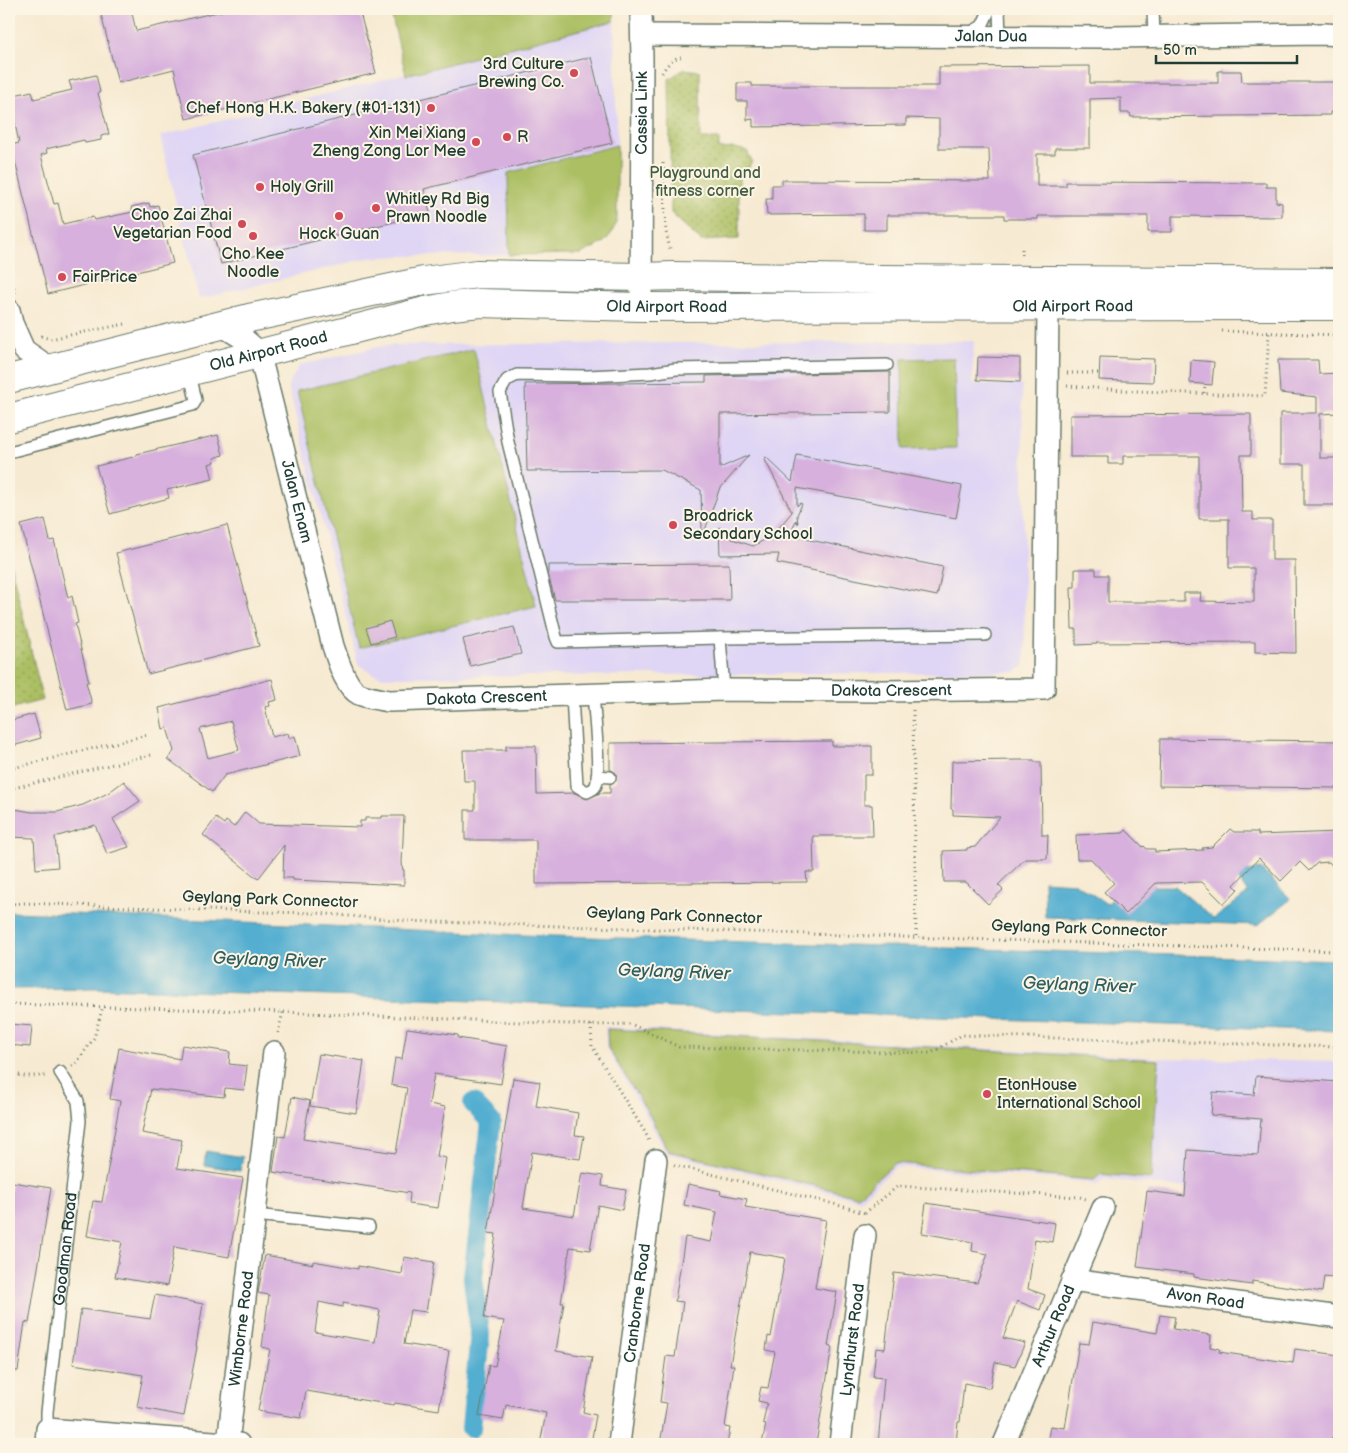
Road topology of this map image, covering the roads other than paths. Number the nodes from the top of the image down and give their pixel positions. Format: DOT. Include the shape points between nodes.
graph roads {
  1 [pos="641,9"];
  2 [pos="990,9"];
  3 [pos="1000,9"];
  4 [pos="1153,9"];
  5 [pos="642,35"];
  6 [pos="1339,35"];
  7 [pos="964,37"];
  8 [pos="1000,37"];
  9 [pos="1154,37"];
  10 [pos="641,277"];
  11 [pos="1339,282"];
  12 [pos="1048,306"];
  13 [pos="1339,306"];
  14 [pos="640,307"];
  15 [pos="9,310"];
  16 [pos="220,325"];
  17 [pos="259,352"];
  18 [pos="887,365"];
  19 [pos="50,368"];
  20 [pos="189,371"];
  21 [pos="9,379"];
  22 [pos="9,418"];
  23 [pos="9,452"];
  24 [pos="985,635"];
  25 [pos="720,638"];
  26 [pos="724,690"];
  27 [pos="357,693"];
  28 [pos="593,694"];
  29 [pos="572,695"];
  30 [pos="597,776"];
  31 [pos="610,777"];
  32 [pos="274,1052"];
  33 [pos="60,1072"];
  34 [pos="656,1160"];
  35 [pos="1103,1208"];
  36 [pos="255,1215"];
  37 [pos="369,1227"];
  38 [pos="865,1235"];
  39 [pos="1072,1280"];
  40 [pos="1339,1316"];
  41 [pos="46,1437"];
  42 [pos="234,1444"];
  43 [pos="619,1444"];
  44 [pos="840,1444"];
  45 [pos="1004,1444"];
  1 -- 5 [label="street, Cassia Link"];
  2 -- 7 [label="lane" via="982,26"];
  3 -- 8 [label="lane"];
  4 -- 9 [label="lane"];
  5 -- 7 [label="street, Jalan Dua"];
  5 -- 10 [label="street, Cassia Link"];
  6 -- 9 [label="street, Jalan Dua"];
  7 -- 8 [label="street, Jalan Dua"];
  8 -- 9 [label="street, Jalan Dua"];
  10 -- 11 [label="main road, Old Airport Road"];
  10 -- 14 [label="street, Cassia Link"];
  10 -- 16 [label="main road, Old Airport Road" via="477,274 424,281"];
  12 -- 13 [label="main road, Old Airport Road"];
  12 -- 14 [label="main road, Old Airport Road"];
  12 -- 26 [label="street, Dakota Crescent" via="1044,689"];
  14 -- 17 [label="main road, Old Airport Road" via="480,303 452,306"];
  15 -- 19 [label="street" via="24,350"];
  16 -- 17 [label="street"];
  16 -- 19 [label="main road, Old Airport Road"];
  17 -- 20 [label="main road, Old Airport Road"];
  17 -- 27 [label="street, Jalan Enam" via="333,646 343,674"];
  18 -- 25 [label="lane" via="676,369 588,376 517,375 507,380 500,392 508,442 558,642"];
  19 -- 21 [label="main road, Old Airport Road"];
  20 -- 22 [label="main road, Old Airport Road"];
  20 -- 23 [label="lane" via="196,400 194,405"];
  24 -- 25 [label="lane"];
  25 -- 26 [label="lane"];
  26 -- 28 [label="street, Dakota Crescent"];
  27 -- 29 [label="street, Dakota Crescent" via="390,701"];
  28 -- 29 [label="street, Dakota Crescent"];
  28 -- 30 [label="lane"];
  29 -- 30 [label="lane" via="577,786 587,792 597,784"];
  30 -- 31 [label="lane"];
  32 -- 36 [label="street, Wimborne Road"];
  33 -- 41 [label="lane, Goodman Road" via="78,1101 80,1121"];
  34 -- 43 [label="street, Cranborne Road"];
  35 -- 39 [label="street, Arthur Road"];
  36 -- 37 [label="lane"];
  36 -- 42 [label="street, Wimborne Road"];
  38 -- 44 [label="street, Lyndhurst Road"];
  39 -- 40 [label="street, Avon Road"];
  39 -- 45 [label="street, Arthur Road"];
  41 -- 42 [label="street, Goodman Road"];
}
